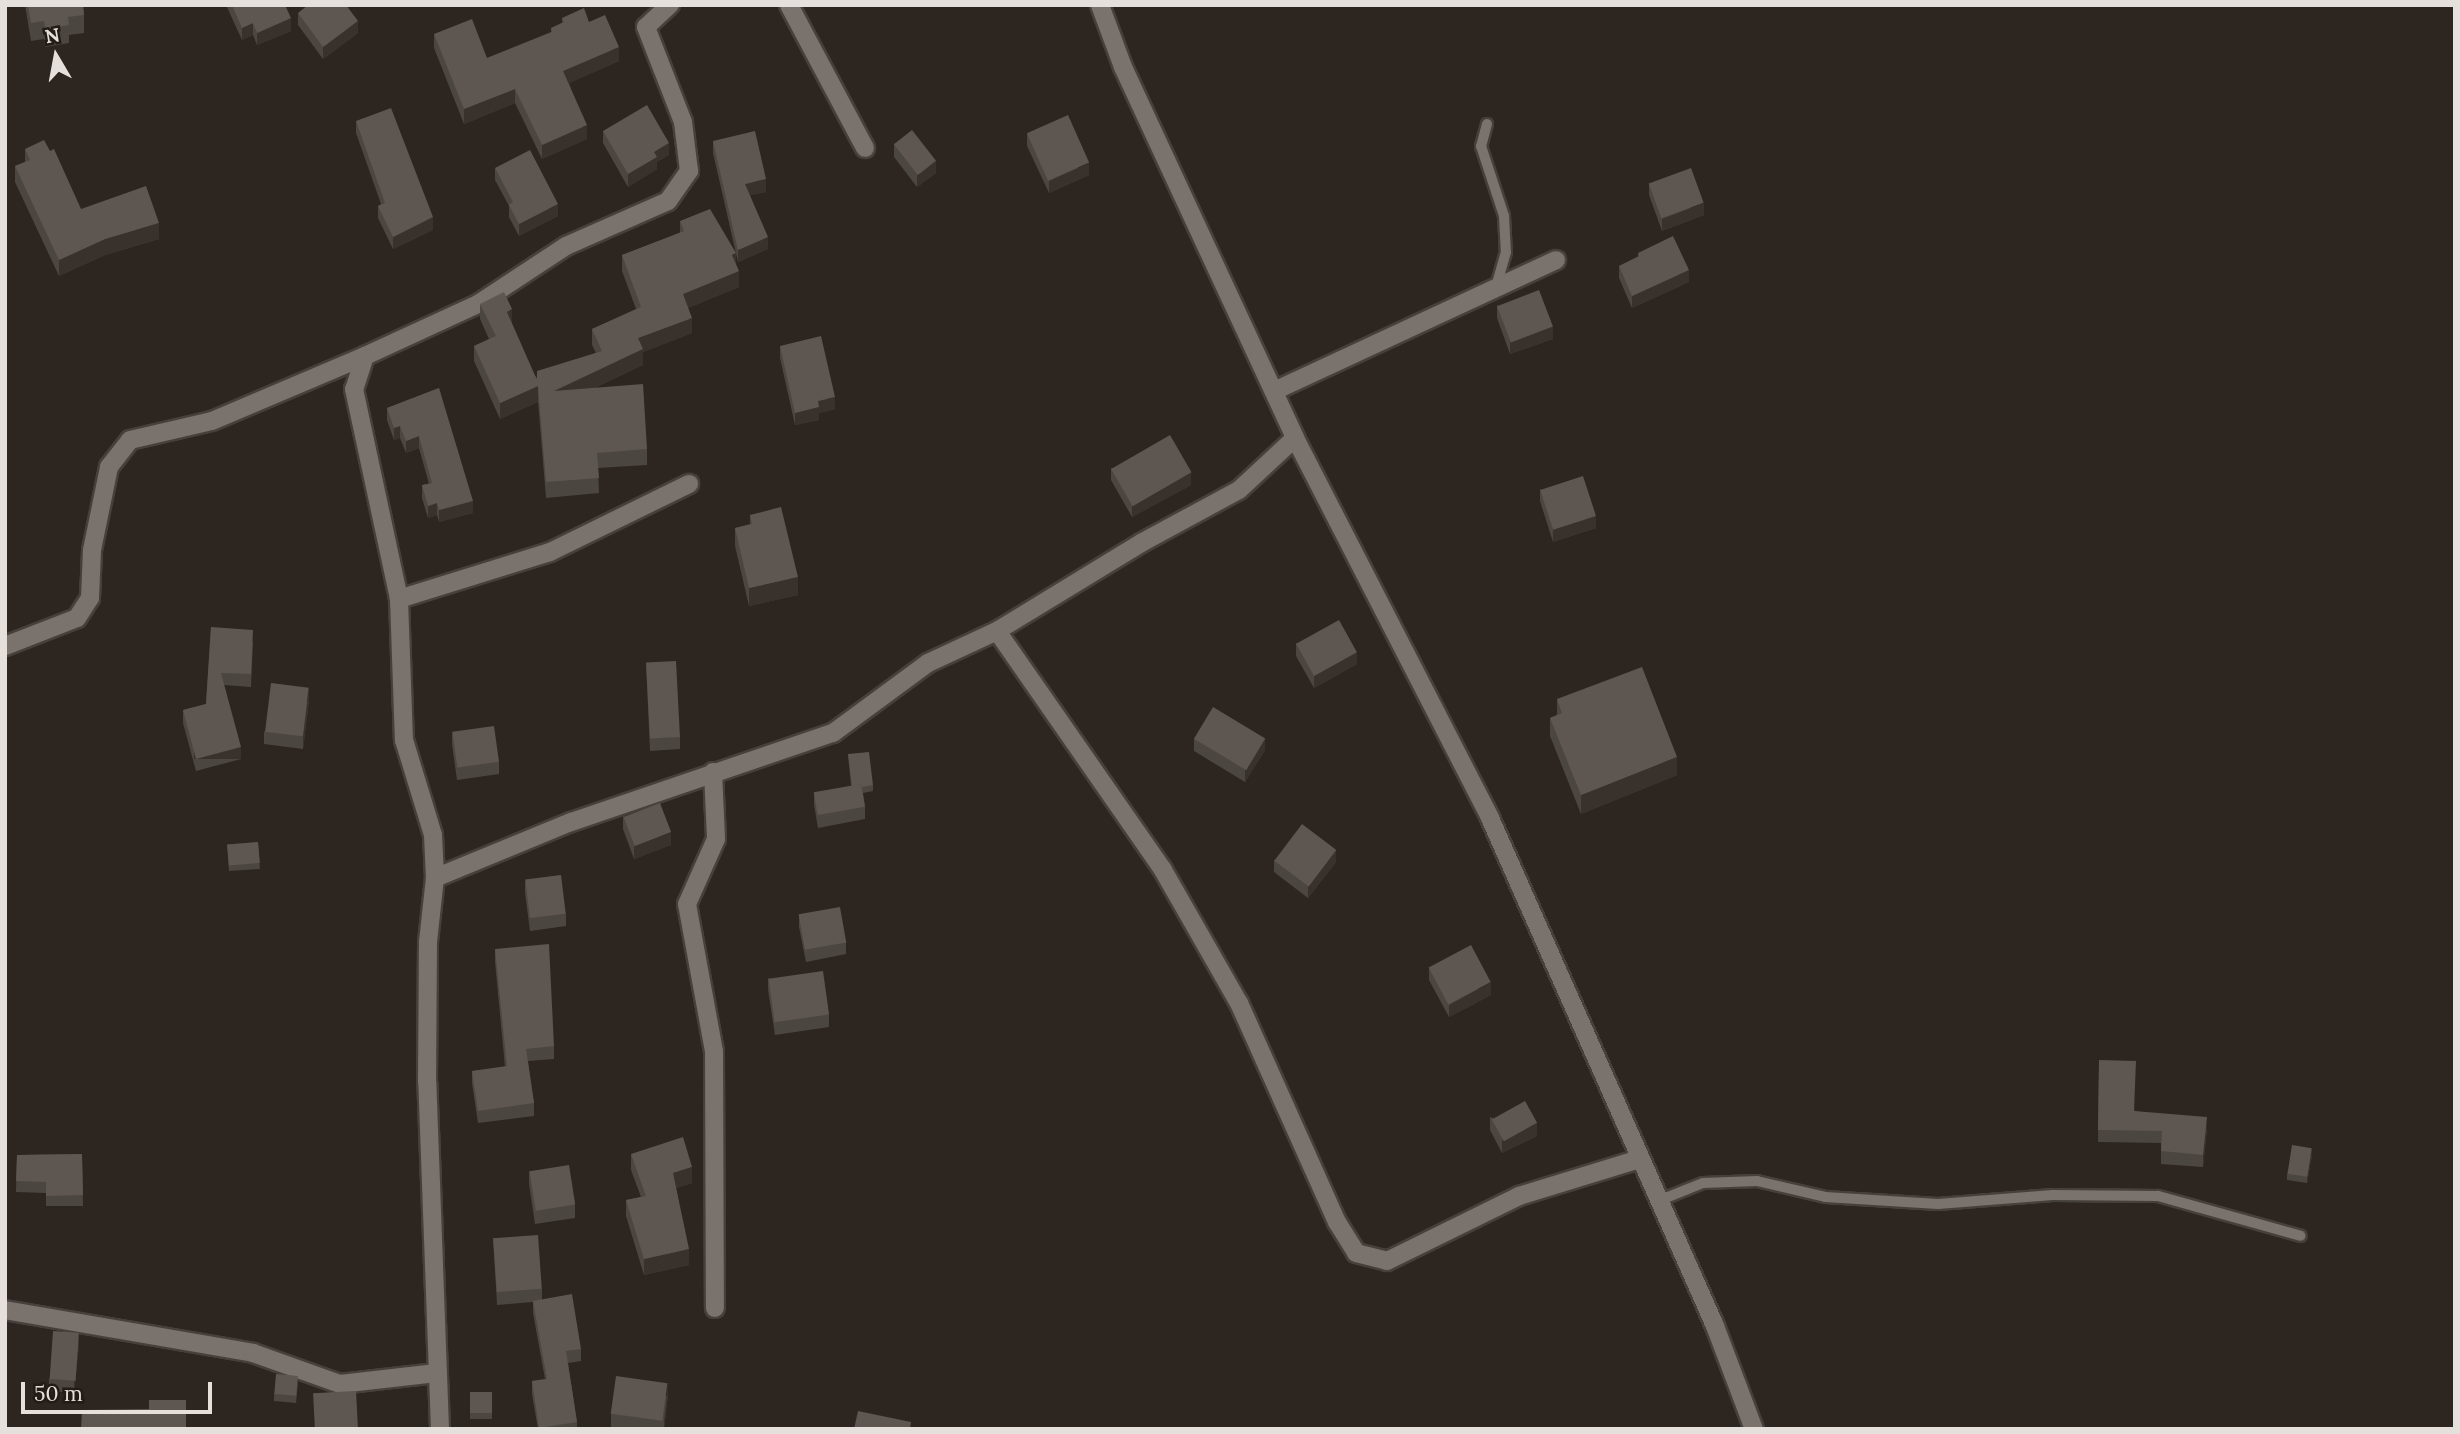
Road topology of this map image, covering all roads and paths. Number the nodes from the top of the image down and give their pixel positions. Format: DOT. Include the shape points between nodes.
graph roads {
  1 [pos="670,5"];
  2 [pos="789,5"];
  3 [pos="1100,5"];
  4 [pos="1488,124"];
  5 [pos="865,148"];
  6 [pos="1556,260"];
  7 [pos="1497,284"];
  8 [pos="365,356"];
  9 [pos="1274,391"];
  10 [pos="1295,438"];
  11 [pos="690,484"];
  12 [pos="399,599"];
  13 [pos="997,631"];
  14 [pos="5,646"];
  15 [pos="713,772"];
  16 [pos="435,878"];
  17 [pos="1639,1159"];
  18 [pos="1658,1201"];
  19 [pos="2301,1236"];
  20 [pos="715,1308"];
  21 [pos="5,1310"];
  22 [pos="436,1373"];
  23 [pos="440,1429"];
  24 [pos="1754,1429"];
  1 -- 8 [label="street" via="646,27 683,122 689,171 668,201 566,246 478,304"];
  2 -- 5 [label="street"];
  3 -- 9 [label="street" via="1123,67"];
  4 -- 7 [label="lane" via="1481,146 1504,216 1506,253"];
  6 -- 7 [label="street"];
  7 -- 9 [label="street"];
  8 -- 12 [label="street" via="354,389"];
  8 -- 14 [label="street" via="212,421 130,440 109,467 92,550 90,598 77,618"];
  9 -- 10 [label="street"];
  10 -- 13 [label="street" via="1239,490 1141,543"];
  10 -- 17 [label="street" via="1490,818"];
  11 -- 12 [label="street" via="550,552"];
  12 -- 16 [label="street" via="404,740 433,835"];
  13 -- 15 [label="street" via="928,663 833,733"];
  13 -- 17 [label="street" via="1177,894 1239,1003 1337,1222 1356,1253 1387,1261 1519,1196"];
  15 -- 16 [label="street" via="570,822"];
  15 -- 20 [label="street" via="716,839 688,904 713,1051"];
  16 -- 22 [label="street" via="428,942 427,1083"];
  17 -- 18 [label="street"];
  18 -- 19 [label="lane" via="1703,1183 1757,1181 1825,1197 1938,1204 2053,1195 2158,1196"];
  18 -- 24 [label="street" via="1715,1326"];
  21 -- 22 [label="street" via="253,1353 340,1384"];
  22 -- 23 [label="street"];
}
